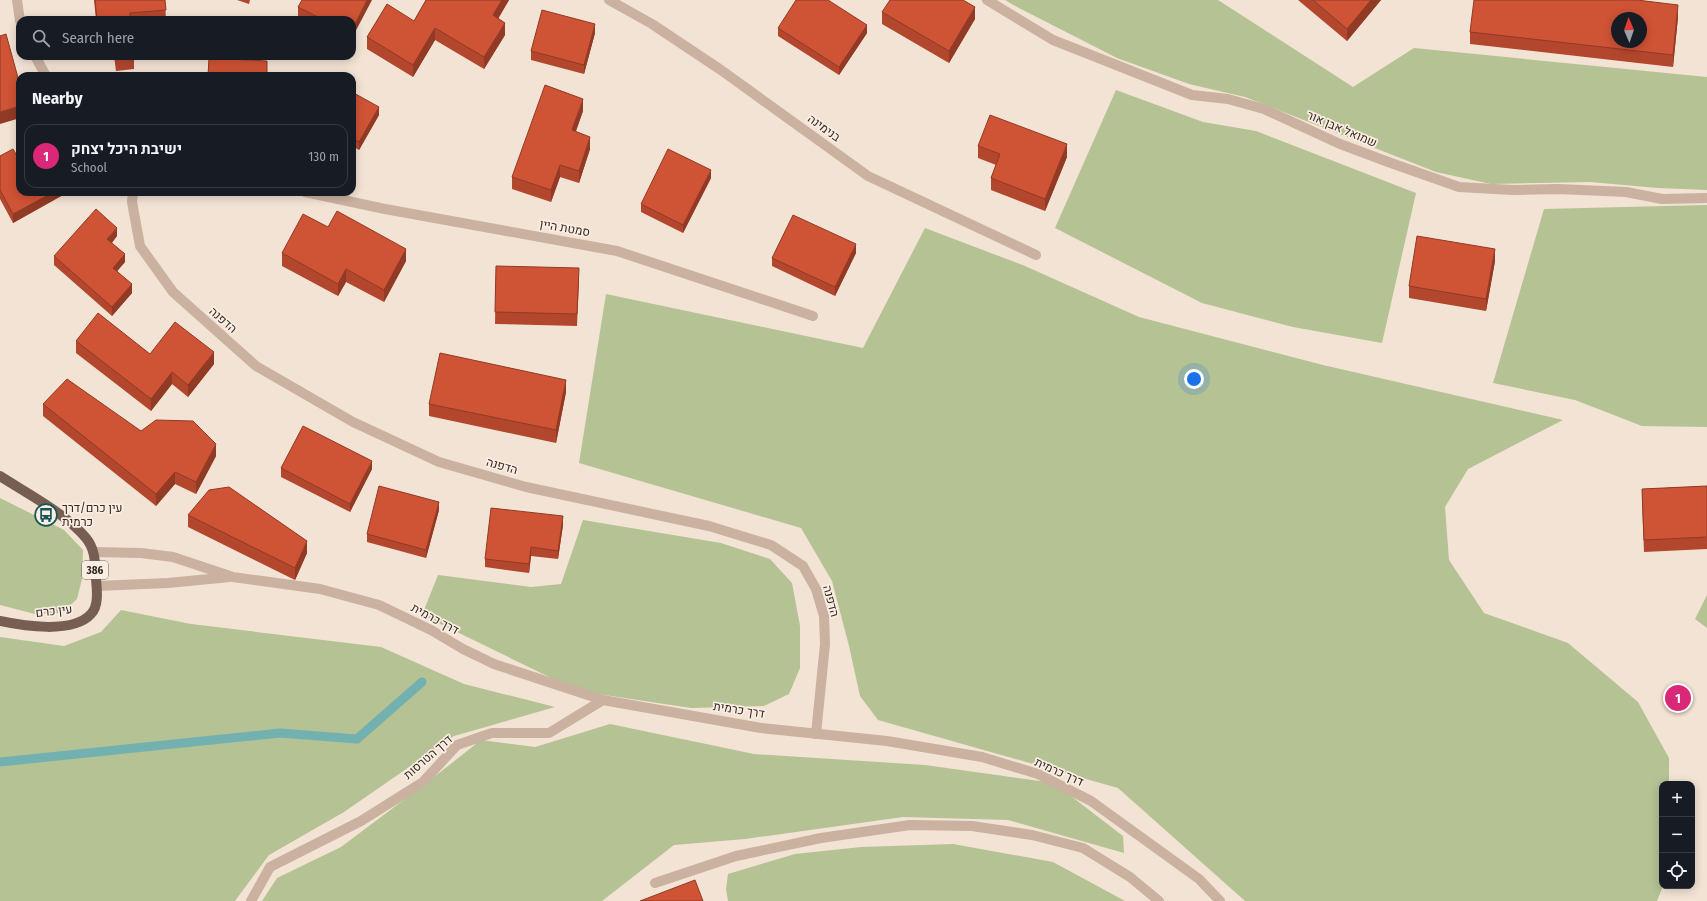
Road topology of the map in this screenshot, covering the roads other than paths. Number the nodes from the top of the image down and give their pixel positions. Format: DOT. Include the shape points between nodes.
graph roads {
  1 [pos="17,0"];
  2 [pos="609,0"];
  3 [pos="987,0"];
  4 [pos="19,16"];
  5 [pos="37,60"];
  6 [pos="44,72"];
  7 [pos="133,196"];
  8 [pos="324,196"];
  9 [pos="1707,198"];
  10 [pos="1036,255"];
  11 [pos="813,316"];
  12 [pos="0,476"];
  13 [pos="94,552"];
  14 [pos="233,577"];
  15 [pos="97,586"];
  16 [pos="0,621"];
  17 [pos="603,700"];
  18 [pos="816,734"];
  19 [pos="655,883"];
  20 [pos="250,901"];
  21 [pos="1159,901"];
  22 [pos="1220,901"];
  1 -- 4 [label="street"];
  2 -- 10 [label="street, בנימינה" via="652,24 721,70 868,176"];
  3 -- 9 [label="street, שמואל אבן אור" via="1053,40 1192,95 1228,99 1264,109 1340,144 1459,186 1513,190 1626,192 1662,199"];
  5 -- 6 [label="street"];
  7 -- 18 [label="street, הדפנה" via="140,246 173,292 256,366 353,422 439,462 526,487 709,526 771,545 803,566 816,589 824,616"];
  8 -- 11 [label="street, סמטת היין" via="617,251"];
  12 -- 13 [label="main road, עין כרם / 386" via="54,510 86,537"];
  13 -- 14 [label="street, דרך כרמית" via="173,557"];
  13 -- 15 [label="main road, עין כרם / 386"];
  14 -- 15 [label="street, דרך כרמית"];
  14 -- 17 [label="street, דרך כרמית" via="320,589 379,605 494,664"];
  15 -- 16 [label="main road, עין כרם / 386" via="96,605 92,614 82,621 40,628"];
  17 -- 18 [label="street, דרך כרמית" via="761,728"];
  17 -- 20 [label="street, דרך הטרסות" via="549,733 492,733 457,745 423,782 361,821 270,868"];
  18 -- 22 [label="street, דרך כרמית" via="886,741 982,757 1038,774 1092,801 1199,879"];
  19 -- 21 [label="street" via="736,856 821,838 910,826 972,826 1032,835 1083,848 1130,877"];
}
